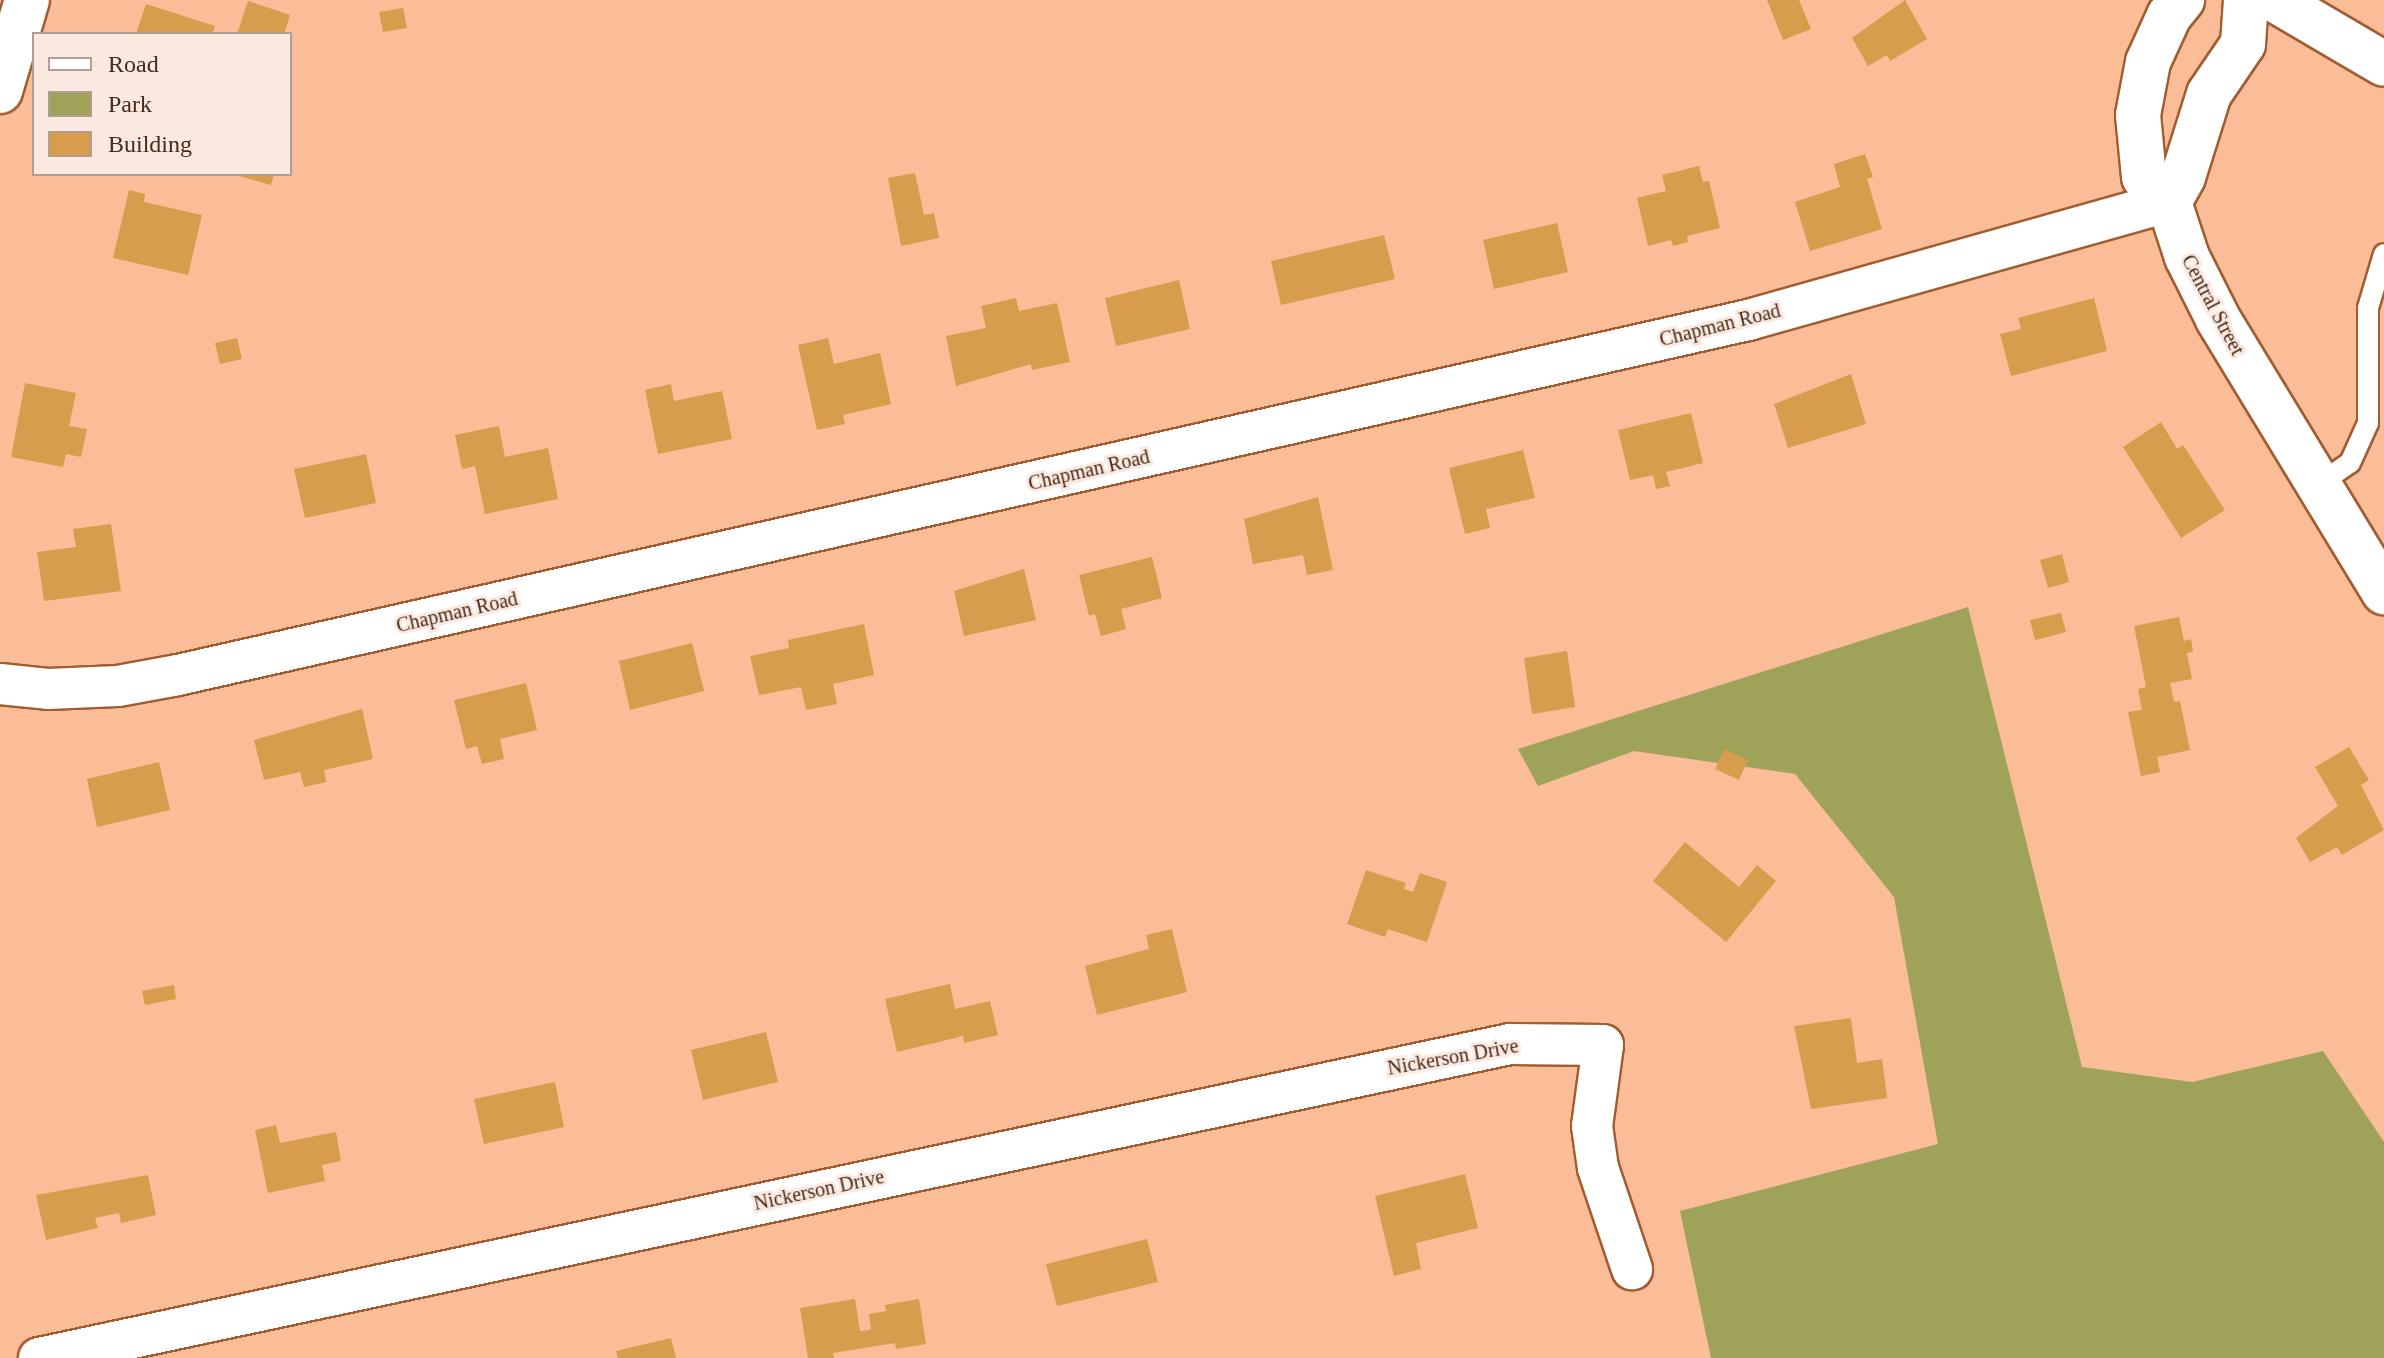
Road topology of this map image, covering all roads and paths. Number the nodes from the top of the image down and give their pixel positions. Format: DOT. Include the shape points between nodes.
graph roads {
  1 [pos="27,0"];
  2 [pos="2182,0"];
  3 [pos="2246,0"];
  4 [pos="2275,0"];
  5 [pos="2384,64"];
  6 [pos="0,91"];
  7 [pos="2169,202"];
  8 [pos="2384,254"];
  9 [pos="2318,485"];
  10 [pos="2384,592"];
  11 [pos="0,684"];
  12 [pos="1632,1269"];
  13 [pos="39,1358"];
  1 -- 6 [label="street"];
  2 -- 7 [label="street" via="2148,62 2138,115 2144,177"];
  3 -- 7 [label="street" via="2243,44 2209,94 2183,177"];
  4 -- 5 [label="street"];
  7 -- 9 [label="street, Central Street" via="2201,287"];
  7 -- 11 [label="street, Chapman Road" via="1748,320 193,672 118,686 48,689"];
  8 -- 9 [label="lane" via="2368,308 2368,423 2350,463"];
  9 -- 10 [label="street, Central Street"];
  12 -- 13 [label="street, Nickerson Drive" via="1598,1168 1592,1126 1603,1045 1510,1044"];
}
